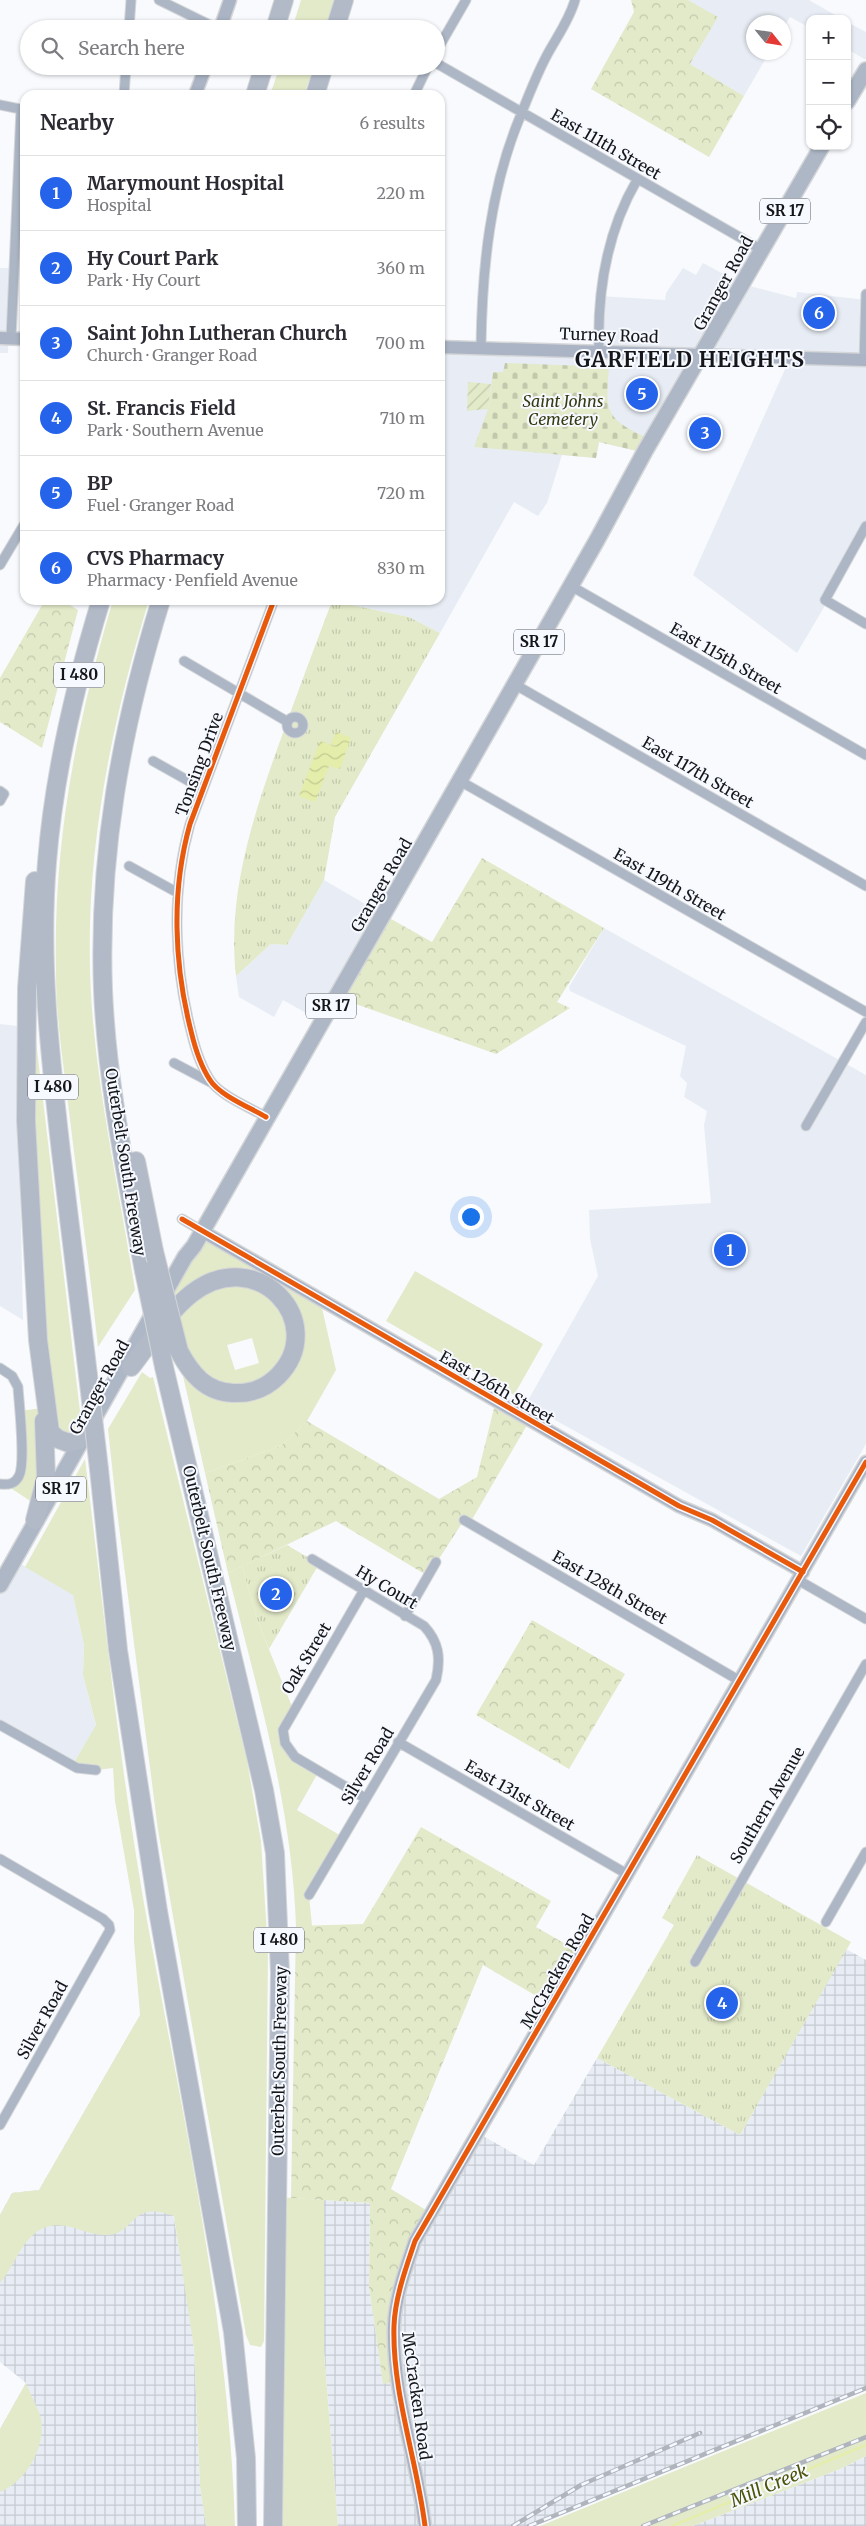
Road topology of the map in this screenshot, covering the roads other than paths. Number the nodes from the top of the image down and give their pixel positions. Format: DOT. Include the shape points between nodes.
graph roads {
  1 [pos="131,0"];
  2 [pos="159,0"];
  3 [pos="230,0"];
  4 [pos="284,0"];
  5 [pos="344,0"];
  6 [pos="466,0"];
  7 [pos="575,0"];
  8 [pos="130,20"];
  9 [pos="200,20"];
  10 [pos="221,20"];
  11 [pos="278,20"];
  12 [pos="338,20"];
  13 [pos="445,36"];
  14 [pos="445,68"];
  15 [pos="866,70"];
  16 [pos="125,75"];
  17 [pos="203,75"];
  18 [pos="261,75"];
  19 [pos="321,75"];
  20 [pos="424,75"];
  21 [pos="124,90"];
  22 [pos="198,90"];
  23 [pos="257,90"];
  24 [pos="317,90"];
  25 [pos="416,90"];
  26 [pos="851,95"];
  27 [pos="0,105"];
  28 [pos="20,108"];
  29 [pos="522,112"];
  30 [pos="20,147"];
  31 [pos="820,150"];
  32 [pos="637,180"];
  33 [pos="762,250"];
  34 [pos="866,294"];
  35 [pos="5,338"];
  36 [pos="20,339"];
  37 [pos="445,347"];
  38 [pos="480,347"];
  39 [pos="599,352"];
  40 [pos="703,354"];
  41 [pos="865,360"];
  42 [pos="866,526"];
  43 [pos="20,531"];
  44 [pos="0,565"];
  45 [pos="571,586"];
  46 [pos="100,605"];
  47 [pos="160,605"];
  48 [pos="272,605"];
  49 [pos="866,624"];
  50 [pos="184,661"];
  51 [pos="514,684"];
  52 [pos="238,694"];
  53 [pos="288,722"];
  54 [pos="866,755"];
  55 [pos="153,761"];
  56 [pos="460,781"];
  57 [pos="202,789"];
  58 [pos="55,798"];
  59 [pos="129,866"];
  60 [pos="866,886"];
  61 [pos="178,893"];
  62 [pos="866,1012"];
  63 [pos="866,1022"];
  64 [pos="106,1026"];
  65 [pos="174,1063"];
  66 [pos="211,1082"];
  67 [pos="266,1117"];
  68 [pos="806,1126"];
  69 [pos="182,1219"];
  70 [pos="202,1231"];
  71 [pos="194,1246"];
  72 [pos="131,1367"];
  73 [pos="0,1368"];
  74 [pos="42,1378"];
  75 [pos="86,1438"];
  76 [pos="866,1462"];
  77 [pos="3,1485"];
  78 [pos="35,1520"];
  79 [pos="464,1520"];
  80 [pos="26,1540"];
  81 [pos="312,1560"];
  82 [pos="436,1562"];
  83 [pos="800,1576"];
  84 [pos="0,1585"];
  85 [pos="364,1590"];
  86 [pos="406,1616"];
  87 [pos="866,1619"];
  88 [pos="437,1650"];
  89 [pos="866,1664"];
  90 [pos="740,1681"];
  91 [pos="0,1725"];
  92 [pos="398,1742"];
  93 [pos="96,1770"];
  94 [pos="366,1798"];
  95 [pos="866,1852"];
  96 [pos="0,1859"];
  97 [pos="627,1874"];
  98 [pos="309,1895"];
  99 [pos="826,1922"];
  100 [pos="695,1962"];
  101 [pos="0,2125"];
  102 [pos="247,2526"];
  103 [pos="273,2526"];
  104 [pos="426,2526"];
  1 -- 8 [label="street"];
  2 -- 9 [label="street"];
  3 -- 10 [label="street"];
  4 -- 11 [label="highway"];
  5 -- 12 [label="highway"];
  6 -- 13 [label="street"];
  7 -- 29 [label="street"];
  14 -- 29 [label="street, East 111th Street"];
  15 -- 26 [label="main road"];
  16 -- 21 [label="street"];
  17 -- 22 [label="street"];
  18 -- 23 [label="highway"];
  19 -- 24 [label="highway"];
  20 -- 25 [label="street"];
  27 -- 28 [label="street"];
  29 -- 32 [label="street, East 111th Street"];
  29 -- 38 [label="street" via="499,182 488,232"];
  30 -- 35 [label="street"];
  31 -- 33 [label="main road, Granger Road / SR 17"];
  32 -- 33 [label="street, East 111th Street"];
  32 -- 39 [label="street" via="613,230 604,265 598,310"];
  33 -- 40 [label="main road, Granger Road / SR 17"];
  34 -- 41 [label="street"];
  35 -- 36 [label="street"];
  37 -- 38 [label="street, Turney Road"];
  38 -- 39 [label="street, Turney Road"];
  39 -- 40 [label="street, Turney Road"];
  40 -- 41 [label="street, Turney Road"];
  40 -- 45 [label="main road, Granger Road / SR 17" via="613,507"];
  42 -- 49 [label="street" via="825,600"];
  43 -- 44 [label="street"];
  45 -- 51 [label="main road, Granger Road / SR 17"];
  45 -- 54 [label="street, East 115th Street"];
  46 -- 58 [label="highway, I 480" via="74,695"];
  47 -- 64 [label="highway, Outerbelt South Freeway / I 480" via="126,728 111,812 102,915"];
  48 -- 52 [label="street, Tonsing Drive"];
  50 -- 52 [label="street"];
  51 -- 56 [label="main road, Granger Road / SR 17"];
  51 -- 60 [label="street, East 117th Street"];
  52 -- 53 [label="street"];
  52 -- 57 [label="street, Tonsing Drive"];
  55 -- 57 [label="street"];
  56 -- 62 [label="street, East 119th Street"];
  56 -- 67 [label="main road, Granger Road / SR 17"];
  57 -- 61 [label="street, Tonsing Drive" via="187,833"];
  58 -- 74 [label="highway" via="38,841 26,998 26,1121"];
  58 -- 102 [label="highway, I 480, bridge" via="47,860 44,978 50,1062 100,1469 118,1650 158,1911 233,2332 246,2458"];
  59 -- 61 [label="street"];
  61 -- 66 [label="street, Tonsing Drive" via="180,978 196,1052"];
  63 -- 68 [label="street"];
  64 -- 72 [label="highway, bridge" via="154,1251 179,1351 192,1374 208,1386 227,1393 249,1392 274,1380 287,1364 294,1343 294,1323 285,1303 271,1287 252,1278 222,1278 185,1299"];
  64 -- 103 [label="highway, Outerbelt South Freeway / I 480, bridge" via="121,1142 144,1271 264,1790 275,1853 280,1973"];
  65 -- 66 [label="street"];
  66 -- 67 [label="street, Tonsing Drive"];
  67 -- 70 [label="main road, Granger Road / SR 17"];
  69 -- 70 [label="street, East 126th Street"];
  70 -- 71 [label="main road, Granger Road / SR 17"];
  70 -- 83 [label="street, East 126th Street" via="679,1506 712,1520"];
  71 -- 72 [label="main road, Granger Road / SR 17" via="190,1261"];
  71 -- 75 [label="main road, Granger Road / SR 17" via="184,1257"];
  72 -- 75 [label="main road, Granger Road / SR 17"];
  73 -- 77 [label="street" via="12,1376 18,1387 22,1467 16,1480"];
  74 -- 75 [label="highway" via="50,1432 64,1442"];
  74 -- 78 [label="highway" via="46,1477"];
  75 -- 78 [label="main road, Granger Road / SR 17"];
  75 -- 80 [label="main road, Granger Road / SR 17" via="39,1526"];
  76 -- 83 [label="street, McCracken Road"];
  78 -- 80 [label="main road, Granger Road / SR 17"];
  79 -- 90 [label="street, East 128th Street"];
  80 -- 84 [label="main road, Granger Road / SR 17"];
  81 -- 85 [label="street, Hy Court"];
  82 -- 86 [label="street"];
  83 -- 87 [label="street"];
  83 -- 90 [label="street, McCracken Road"];
  85 -- 86 [label="street, Hy Court"];
  85 -- 94 [label="street, Oak Street" via="283,1730 285,1743 294,1757"];
  86 -- 88 [label="street, Hy Court" via="434,1637"];
  88 -- 92 [label="street, Silver Road" via="436,1680"];
  89 -- 100 [label="street, Southern Avenue"];
  90 -- 97 [label="street, McCracken Road"];
  91 -- 93 [label="street" via="77,1768"];
  92 -- 94 [label="street, Silver Road"];
  92 -- 97 [label="street, East 131st Street"];
  94 -- 98 [label="street, Silver Road"];
  95 -- 99 [label="street"];
  96 -- 101 [label="street, Silver Road" via="110,1925"];
  97 -- 104 [label="street, McCracken Road" via="415,2241 402,2280 394,2326 398,2373"];
}
